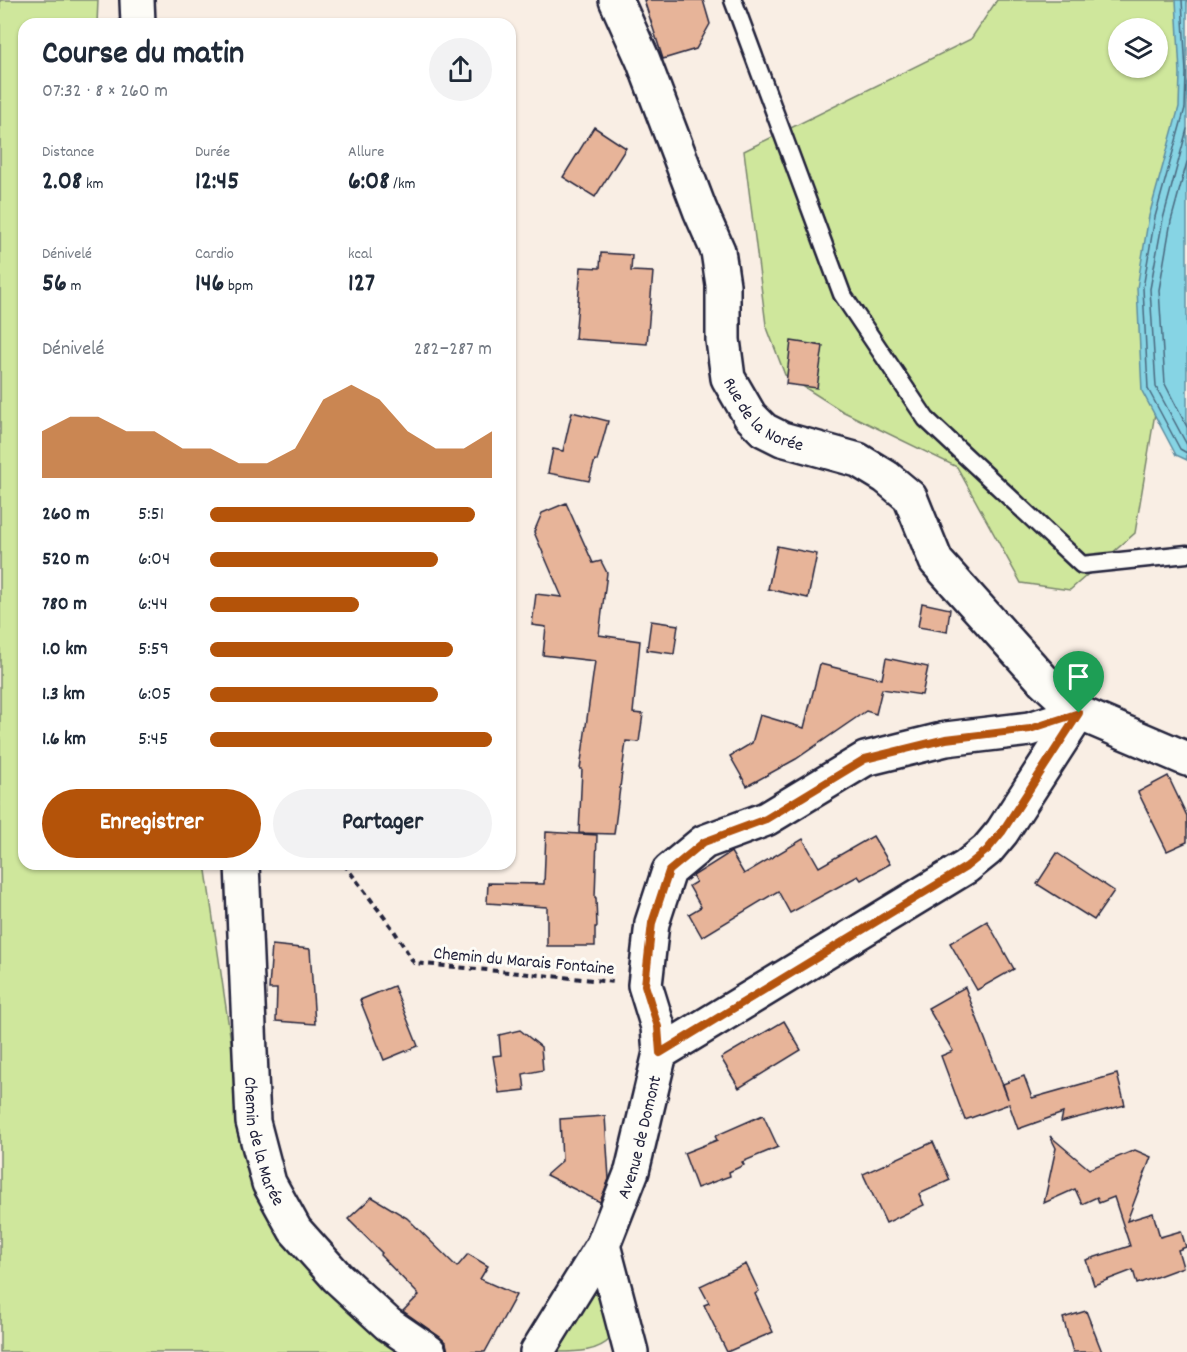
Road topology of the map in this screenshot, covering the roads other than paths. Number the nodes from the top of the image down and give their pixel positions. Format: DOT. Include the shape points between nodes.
graph roads {
  1 [pos="137,0"];
  2 [pos="616,0"];
  3 [pos="733,0"];
  4 [pos="138,18"];
  5 [pos="1187,554"];
  6 [pos="1079,713"];
  7 [pos="1187,759"];
  8 [pos="243,870"];
  9 [pos="660,1053"];
  10 [pos="603,1245"];
  11 [pos="429,1352"];
  12 [pos="537,1352"];
  13 [pos="629,1352"];
  1 -- 4 [label="street"];
  2 -- 6 [label="street, Rue de la Norée" via="718,251 728,378 750,416 764,430 782,439 858,459 910,496 936,561 1043,680"];
  3 -- 5 [label="lane" via="842,294 926,419 1082,565"];
  6 -- 7 [label="street, Rue de la Norée"];
  6 -- 9 [label="street, Avenue de Domont" via="987,850 966,867"];
  6 -- 9 [label="street" via="1030,729 946,739 865,759 766,819 704,842 669,871 652,923 645,985 658,1027"];
  8 -- 11 [label="street, Chemin de la Marée" via="253,1122 269,1183 295,1230 337,1277 388,1324"];
  9 -- 10 [label="street, Avenue de Domont" via="632,1171"];
  10 -- 12 [label="street, Avenue de Domont"];
  10 -- 13 [label="street"];
}
